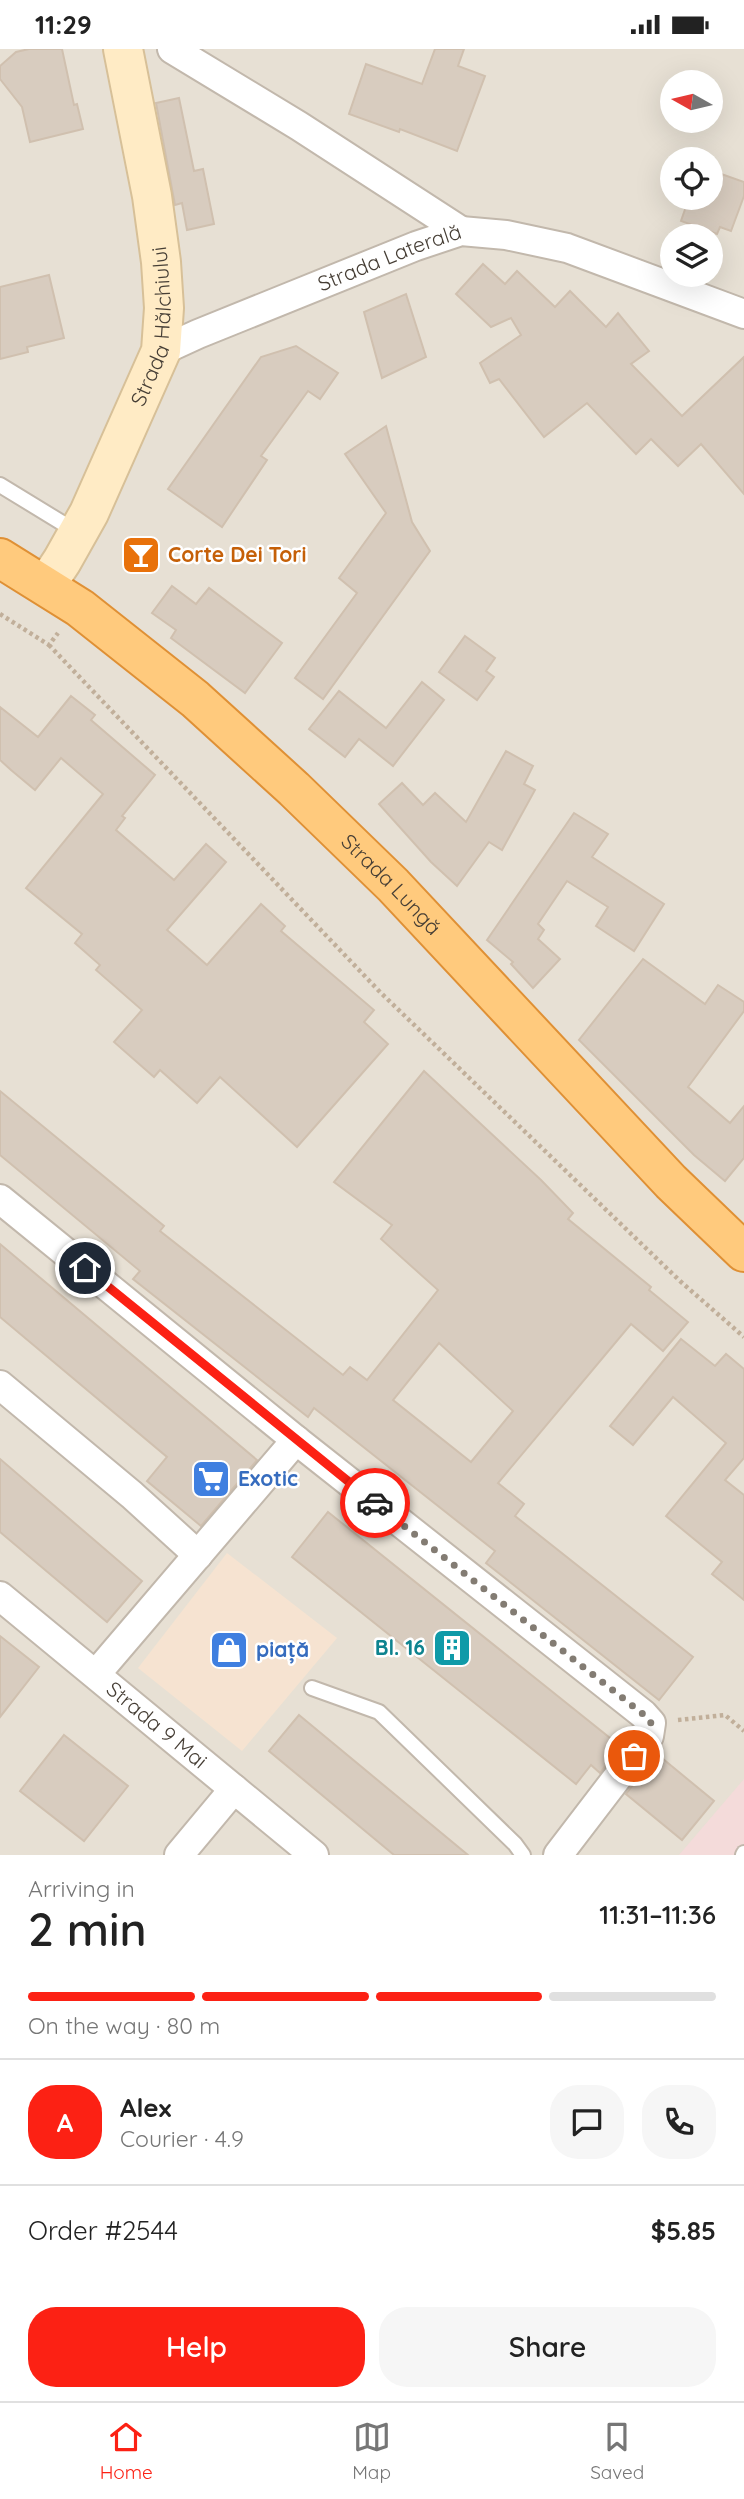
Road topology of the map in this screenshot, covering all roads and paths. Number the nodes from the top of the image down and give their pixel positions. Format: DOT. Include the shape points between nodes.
graph roads {
  1 [pos="123,49"];
  2 [pos="172,49"];
  3 [pos="461,231"];
  4 [pos="744,314"];
  5 [pos="161,351"];
  6 [pos="0,485"];
  7 [pos="78,533"];
  8 [pos="0,558"];
  9 [pos="46,585"];
  10 [pos="0,614"];
  11 [pos="60,630"];
  12 [pos="49,645"];
  13 [pos="0,1199"];
  14 [pos="744,1252"];
  15 [pos="744,1336"];
  16 [pos="0,1385"];
  17 [pos="296,1440"];
  18 [pos="198,1555"];
  19 [pos="0,1595"];
  20 [pos="96,1674"];
  21 [pos="312,1688"];
  22 [pos="651,1723"];
  23 [pos="744,1731"];
  24 [pos="234,1789"];
  25 [pos="179,1855"];
  26 [pos="314,1855"];
  27 [pos="523,1855"];
  28 [pos="558,1855"];
  1 -- 5 [label="main road, Strada Hălchiului" via="161,262"];
  2 -- 3 [label="street"];
  3 -- 4 [label="street, Strada Laterală" via="567,248"];
  3 -- 5 [label="street, Strada Laterală"];
  5 -- 7 [label="main road, Strada Hălchiului"];
  6 -- 7 [label="lane"];
  7 -- 9 [label="main road, Strada Hălchiului"];
  8 -- 9 [label="highway, Strada Lungă"];
  9 -- 14 [label="highway, Strada Lungă" via="195,699 293,789 393,885 671,1182"];
  10 -- 12 [label="path"];
  11 -- 12 [label="path"];
  12 -- 15 [label="path" via="380,992 680,1281"];
  13 -- 17 [label="street"];
  16 -- 18 [label="street"];
  17 -- 18 [label="street"];
  17 -- 22 [label="street"];
  18 -- 20 [label="street"];
  19 -- 20 [label="street, Strada 9 Mai"];
  20 -- 24 [label="street, Strada 9 Mai"];
  21 -- 27 [label="lane" via="379,1712"];
  22 -- 23 [label="path" via="725,1715"];
  22 -- 28 [label="street" via="649,1736"];
  24 -- 25 [label="street"];
  24 -- 26 [label="street, Strada 9 Mai"];
}
